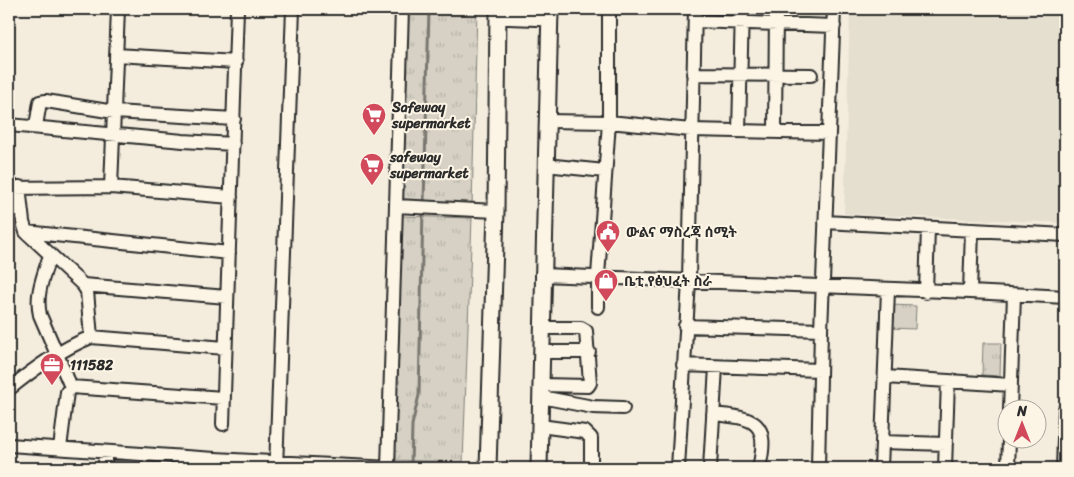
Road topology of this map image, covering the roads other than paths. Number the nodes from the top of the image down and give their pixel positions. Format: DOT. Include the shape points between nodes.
graph roads {
  1 [pos="118,9"];
  2 [pos="237,9"];
  3 [pos="292,9"];
  4 [pos="402,9"];
  5 [pos="609,9"];
  6 [pos="742,9"];
  7 [pos="776,9"];
  8 [pos="834,9"];
  9 [pos="498,12"];
  10 [pos="550,13"];
  11 [pos="695,15"];
  12 [pos="742,23"];
  13 [pos="776,24"];
  14 [pos="834,26"];
  15 [pos="116,55"];
  16 [pos="236,62"];
  17 [pos="693,74"];
  18 [pos="740,74"];
  19 [pos="776,74"];
  20 [pos="811,74"];
  21 [pos="114,112"];
  22 [pos="234,119"];
  23 [pos="547,121"];
  24 [pos="608,122"];
  25 [pos="9,124"];
  26 [pos="36,126"];
  27 [pos="691,130"];
  28 [pos="739,131"];
  29 [pos="775,132"];
  30 [pos="829,133"];
  31 [pos="112,135"];
  32 [pos="233,144"];
  33 [pos="545,166"];
  34 [pos="605,171"];
  35 [pos="14,187"];
  36 [pos="111,187"];
  37 [pos="231,197"];
  38 [pos="396,206"];
  39 [pos="496,211"];
  40 [pos="826,222"];
  41 [pos="928,228"];
  42 [pos="972,230"];
  43 [pos="26,232"];
  44 [pos="1065,235"];
  45 [pos="229,252"];
  46 [pos="50,255"];
  47 [pos="542,275"];
  48 [pos="598,276"];
  49 [pos="689,281"];
  50 [pos="83,285"];
  51 [pos="822,287"];
  52 [pos="888,290"];
  53 [pos="926,292"];
  54 [pos="970,292"];
  55 [pos="1014,295"];
  56 [pos="227,297"];
  57 [pos="1065,297"];
  58 [pos="598,307"];
  59 [pos="685,326"];
  60 [pos="542,328"];
  61 [pos="821,330"];
  62 [pos="91,337"];
  63 [pos="225,348"];
  64 [pos="541,352"];
  65 [pos="589,352"];
  66 [pos="57,355"];
  67 [pos="683,365"];
  68 [pos="716,367"];
  69 [pos="820,370"];
  70 [pos="885,377"];
  71 [pos="948,381"];
  72 [pos="1011,385"];
  73 [pos="71,387"];
  74 [pos="9,389"];
  75 [pos="541,391"];
  76 [pos="223,398"];
  77 [pos="1010,400"];
  78 [pos="623,408"];
  79 [pos="1065,409"];
  80 [pos="713,414"];
  81 [pos="223,424"];
  82 [pos="540,426"];
  83 [pos="882,442"];
  84 [pos="946,444"];
  85 [pos="9,445"];
  86 [pos="60,448"];
  87 [pos="1009,450"];
  88 [pos="105,452"];
  89 [pos="276,465"];
  90 [pos="105,468"];
  91 [pos="389,468"];
  92 [pos="488,468"];
  93 [pos="539,468"];
  94 [pos="591,468"];
  95 [pos="678,468"];
  96 [pos="710,468"];
  97 [pos="759,468"];
  98 [pos="818,468"];
  99 [pos="881,468"];
  100 [pos="945,468"];
  101 [pos="1008,468"];
  102 [pos="1063,468"];
  1 -- 15 [label="street"];
  2 -- 16 [label="street"];
  3 -- 89 [label="street"];
  4 -- 38 [label="street"];
  5 -- 24 [label="street"];
  6 -- 12 [label="street"];
  7 -- 13 [label="street"];
  8 -- 14 [label="street"];
  9 -- 10 [label="main road"];
  9 -- 39 [label="main road"];
  10 -- 23 [label="main road"];
  11 -- 12 [label="street"];
  11 -- 17 [label="street"];
  12 -- 13 [label="street"];
  12 -- 18 [label="street"];
  13 -- 14 [label="street"];
  13 -- 19 [label="street"];
  14 -- 30 [label="street"];
  15 -- 16 [label="street"];
  15 -- 21 [label="street"];
  16 -- 22 [label="street"];
  17 -- 18 [label="street"];
  17 -- 27 [label="street"];
  18 -- 19 [label="street"];
  18 -- 28 [label="street"];
  19 -- 20 [label="street"];
  19 -- 29 [label="street"];
  21 -- 22 [label="street"];
  21 -- 26 [label="street" via="40,102"];
  21 -- 31 [label="street"];
  22 -- 32 [label="street"];
  23 -- 24 [label="street"];
  23 -- 33 [label="main road"];
  24 -- 27 [label="street"];
  24 -- 34 [label="street"];
  25 -- 26 [label="street"];
  26 -- 31 [label="street"];
  27 -- 28 [label="street"];
  27 -- 49 [label="street"];
  28 -- 29 [label="street"];
  29 -- 30 [label="street"];
  30 -- 40 [label="street"];
  31 -- 32 [label="street"];
  31 -- 36 [label="street"];
  32 -- 37 [label="street"];
  33 -- 34 [label="street"];
  33 -- 47 [label="main road"];
  34 -- 48 [label="street"];
  35 -- 36 [label="street"];
  35 -- 43 [label="street"];
  36 -- 37 [label="street"];
  37 -- 45 [label="street"];
  38 -- 39 [label="street"];
  38 -- 91 [label="street"];
  39 -- 92 [label="main road"];
  40 -- 41 [label="street"];
  40 -- 51 [label="street"];
  41 -- 42 [label="street"];
  41 -- 53 [label="street"];
  42 -- 44 [label="street"];
  42 -- 54 [label="street"];
  43 -- 45 [label="street"];
  43 -- 46 [label="street"];
  45 -- 56 [label="street"];
  46 -- 50 [label="street"];
  46 -- 66 [label="street" via="37,304"];
  47 -- 48 [label="street"];
  47 -- 60 [label="main road"];
  48 -- 49 [label="street"];
  48 -- 58 [label="street"];
  49 -- 51 [label="street"];
  49 -- 59 [label="street"];
  50 -- 56 [label="street"];
  50 -- 62 [label="street" via="87,291"];
  51 -- 52 [label="street"];
  51 -- 61 [label="street"];
  52 -- 53 [label="street"];
  52 -- 70 [label="street"];
  53 -- 54 [label="street"];
  54 -- 55 [label="street"];
  55 -- 57 [label="street"];
  55 -- 72 [label="street"];
  56 -- 63 [label="street"];
  59 -- 61 [label="street"];
  59 -- 67 [label="street"];
  60 -- 64 [label="main road"];
  60 -- 65 [label="street" via="581,328 586,331"];
  61 -- 69 [label="street"];
  62 -- 63 [label="street"];
  62 -- 66 [label="street"];
  63 -- 76 [label="street"];
  64 -- 65 [label="street"];
  64 -- 75 [label="main road"];
  65 -- 75 [label="street" via="588,386"];
  66 -- 73 [label="street"];
  66 -- 74 [label="street"];
  67 -- 68 [label="street"];
  67 -- 95 [label="street"];
  68 -- 69 [label="street"];
  68 -- 80 [label="street"];
  69 -- 98 [label="street"];
  70 -- 71 [label="street"];
  70 -- 83 [label="street"];
  71 -- 72 [label="street"];
  71 -- 84 [label="street"];
  72 -- 77 [label="street"];
  73 -- 76 [label="street"];
  73 -- 86 [label="street" via="67,392"];
  75 -- 78 [label="street" via="593,407"];
  75 -- 82 [label="main road"];
  76 -- 81 [label="street"];
  79 -- 102 [label="street"];
  80 -- 96 [label="street"];
  80 -- 97 [label="street" via="746,417 755,423 763,444"];
  82 -- 93 [label="main road"];
  82 -- 94 [label="street" via="585,432 591,438"];
  83 -- 84 [label="street"];
  83 -- 99 [label="street"];
  84 -- 100 [label="street"];
  85 -- 86 [label="street"];
  86 -- 88 [label="street"];
  87 -- 101 [label="street"];
  88 -- 89 [label="street"];
  88 -- 90 [label="street"];
  89 -- 91 [label="street"];
}
